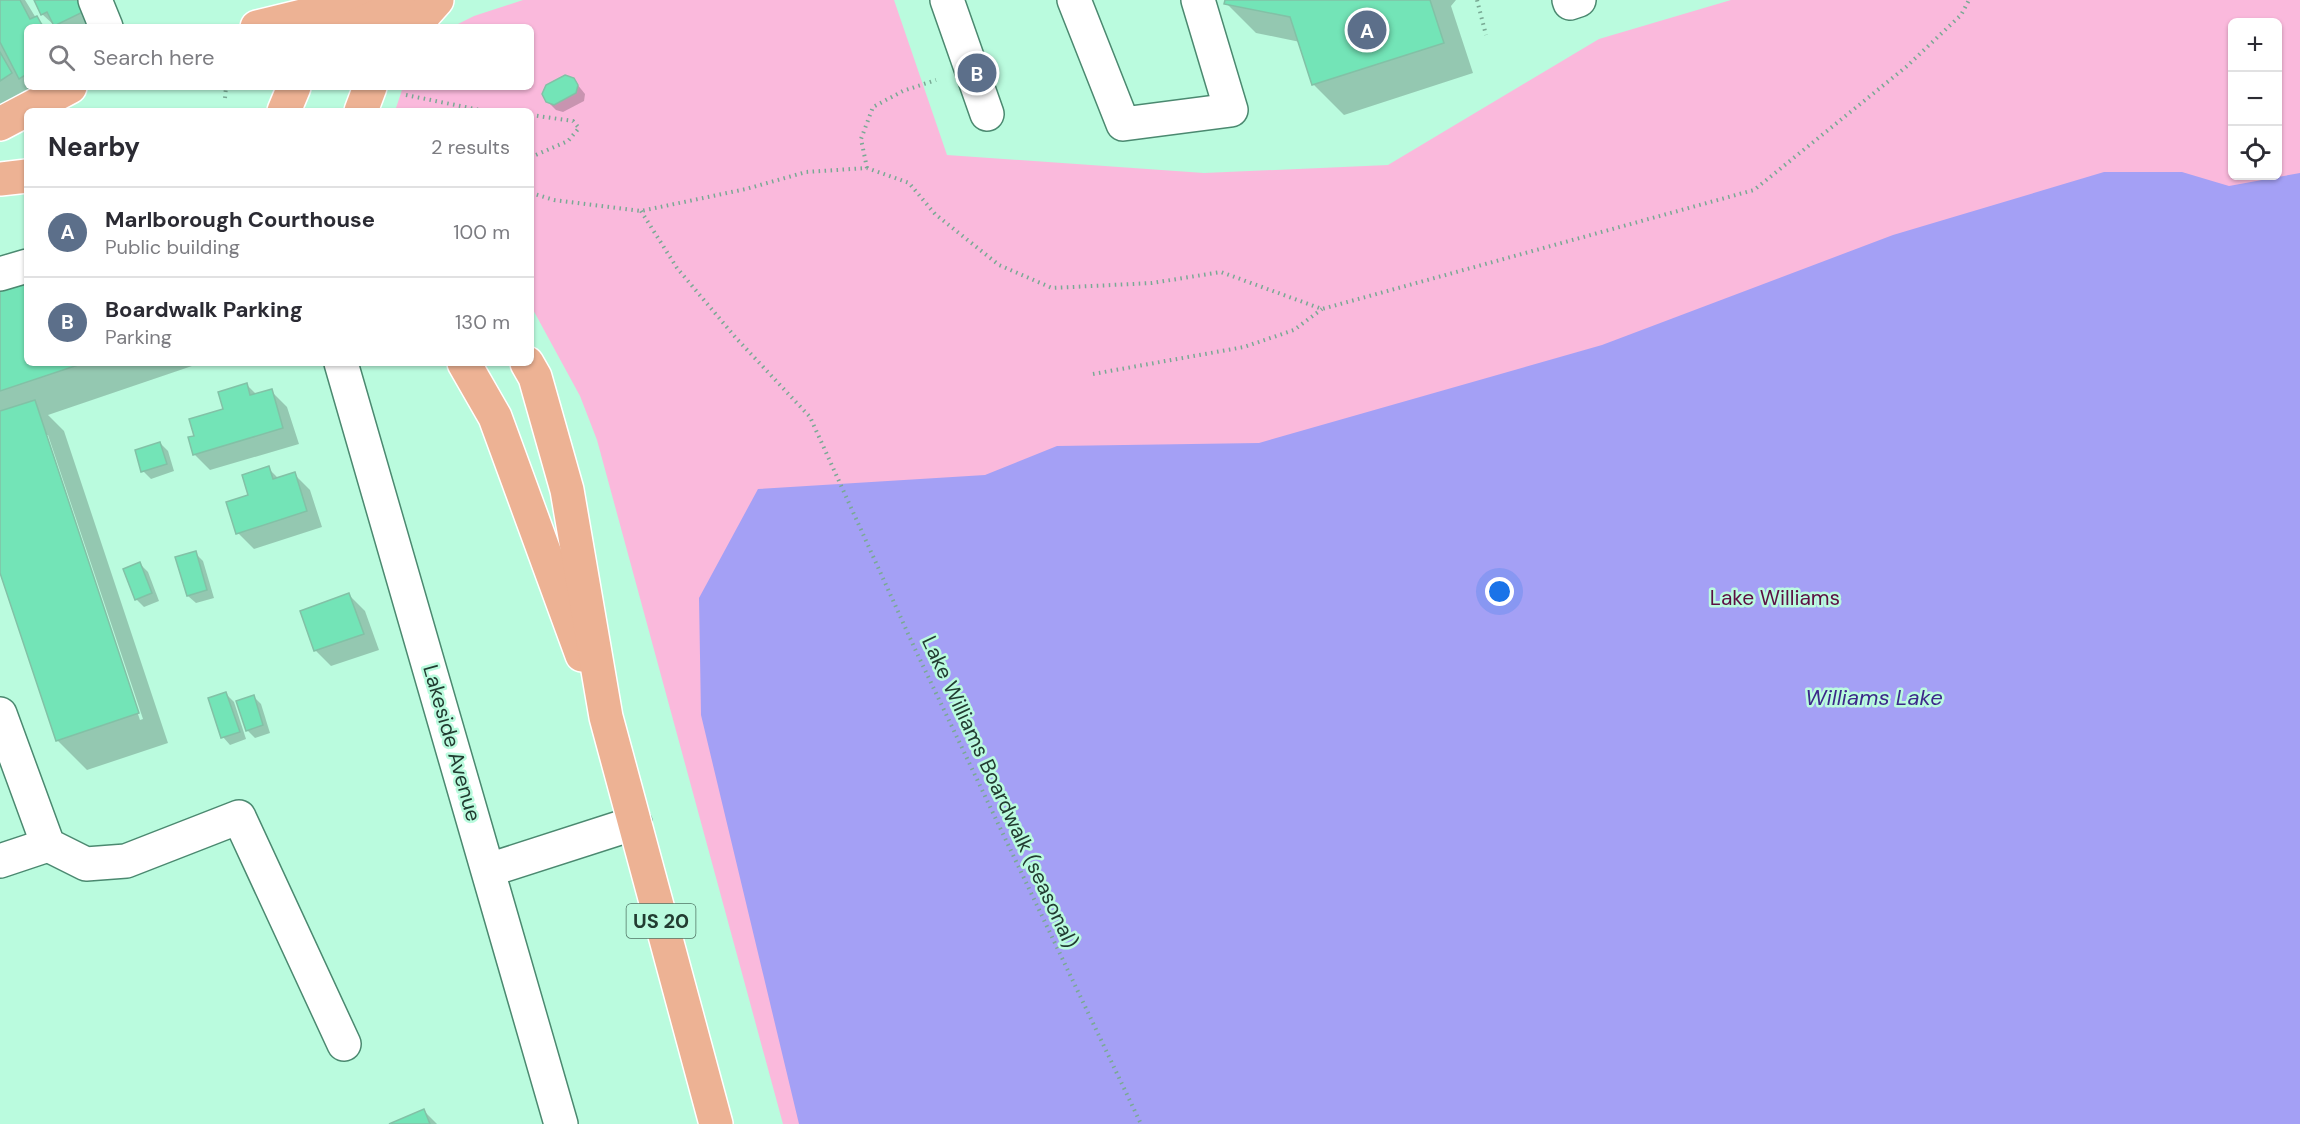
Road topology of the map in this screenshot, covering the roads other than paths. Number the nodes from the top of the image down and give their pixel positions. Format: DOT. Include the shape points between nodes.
graph roads {
  1 [pos="95,0"];
  2 [pos="368,0"];
  3 [pos="411,0"];
  4 [pos="437,0"];
  5 [pos="947,0"];
  6 [pos="1074,0"];
  7 [pos="1198,0"];
  8 [pos="1569,0"];
  9 [pos="1579,0"];
  10 [pos="105,24"];
  11 [pos="268,24"];
  12 [pos="360,24"];
  13 [pos="416,24"];
  14 [pos="64,90"];
  15 [pos="293,90"];
  16 [pos="369,90"];
  17 [pos="30,108"];
  18 [pos="285,108"];
  19 [pos="362,108"];
  20 [pos="24,111"];
  21 [pos="987,114"];
  22 [pos="0,124"];
  23 [pos="24,132"];
  24 [pos="0,136"];
  25 [pos="24,176"];
  26 [pos="0,179"];
  27 [pos="24,267"];
  28 [pos="0,274"];
  29 [pos="342,366"];
  30 [pos="466,366"];
  31 [pos="528,366"];
  32 [pos="0,714"];
  33 [pos="606,717"];
  34 [pos="635,823"];
  35 [pos="48,845"];
  36 [pos="0,861"];
  37 [pos="489,870"];
  38 [pos="344,1044"];
  39 [pos="561,1124"];
  40 [pos="716,1124"];
  1 -- 10 [label="street"];
  2 -- 11 [label="main road"];
  3 -- 12 [label="main road"];
  4 -- 13 [label="main road"];
  5 -- 21 [label="street"];
  6 -- 7 [label="street" via="1124,124 1231,110"];
  8 -- 9 [label="street"];
  14 -- 17 [label="main road"];
  15 -- 18 [label="main road"];
  16 -- 19 [label="main road"];
  20 -- 22 [label="main road"];
  23 -- 24 [label="main road"];
  25 -- 26 [label="main road"];
  27 -- 28 [label="street"];
  29 -- 37 [label="street, Lakeside Avenue"];
  30 -- 33 [label="main road, US 20" via="495,417"];
  31 -- 33 [label="main road, US 20" via="535,377 567,490"];
  32 -- 35 [label="street"];
  33 -- 34 [label="main road, US 20"];
  34 -- 37 [label="street"];
  34 -- 40 [label="main road, US 20"];
  35 -- 36 [label="street"];
  35 -- 38 [label="street" via="86,864 126,861 239,817"];
  37 -- 39 [label="street, Lakeside Avenue"];
}
